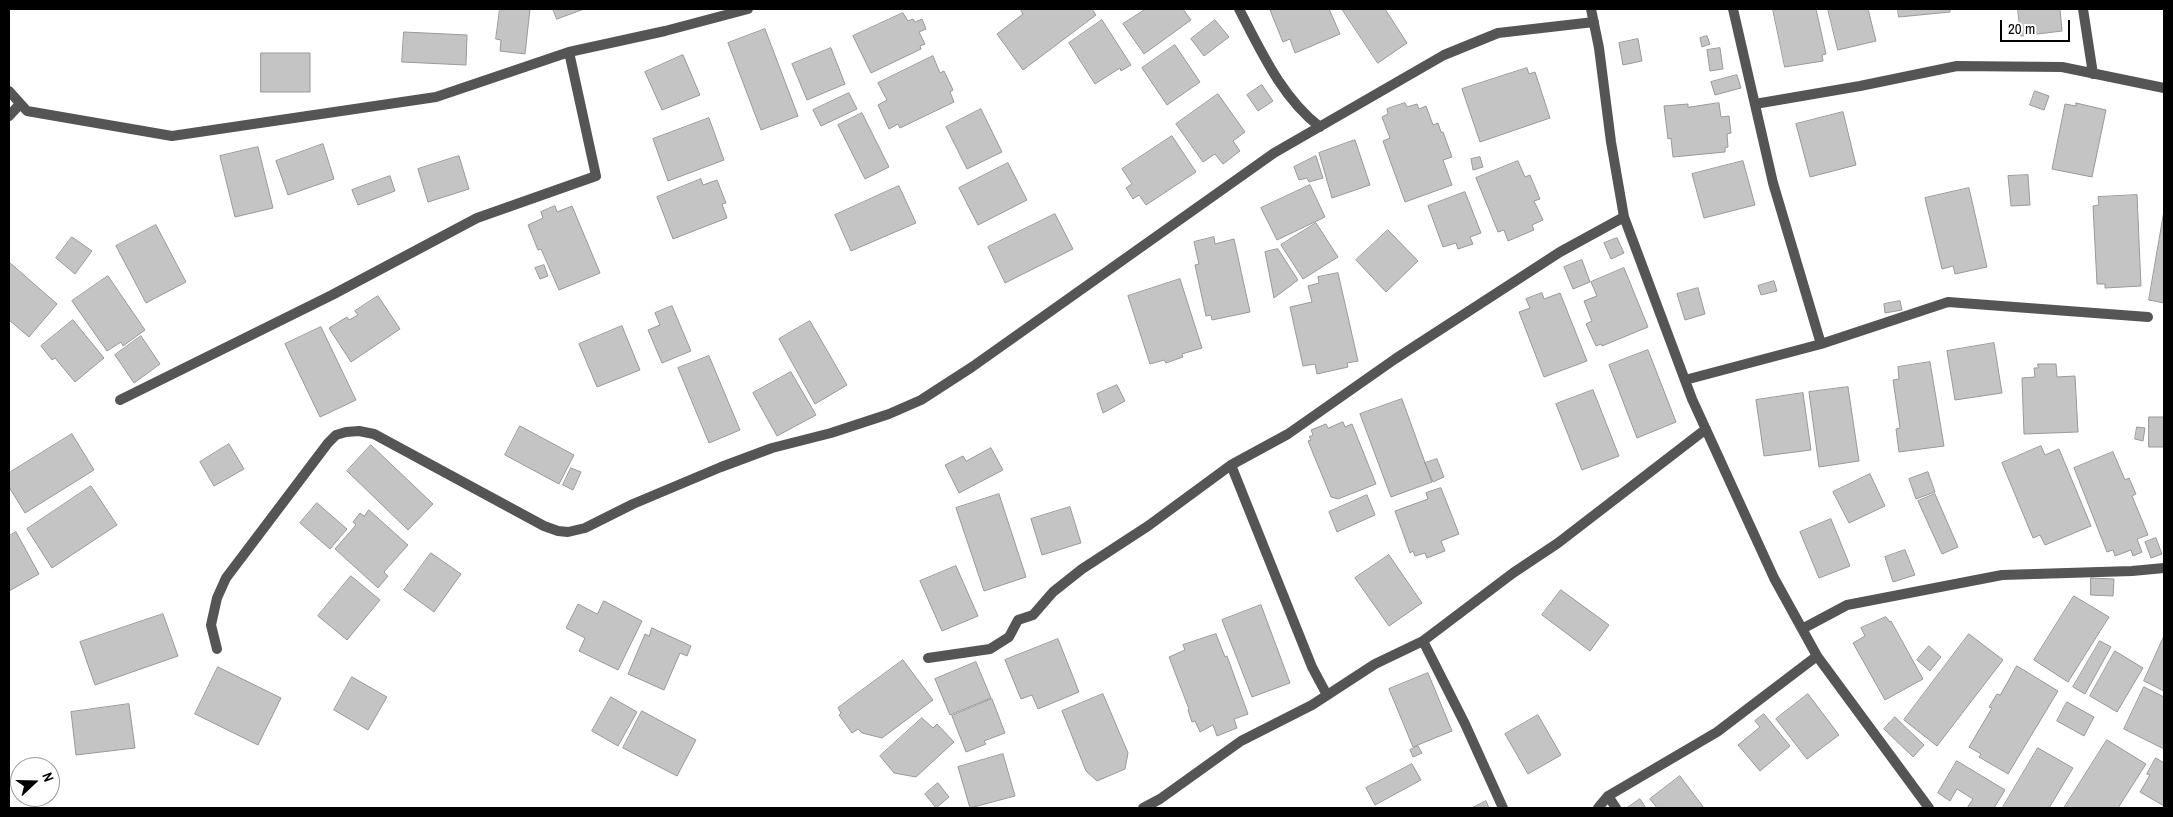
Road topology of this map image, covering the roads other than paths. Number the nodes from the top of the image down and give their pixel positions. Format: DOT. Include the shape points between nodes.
graph roads {
  1 [pos="748,9"];
  2 [pos="1239,9"];
  3 [pos="1590,9"];
  4 [pos="1733,9"];
  5 [pos="2083,9"];
  6 [pos="1594,22"];
  7 [pos="569,52"];
  8 [pos="2093,74"];
  9 [pos="2164,88"];
  10 [pos="9,91"];
  11 [pos="20,104"];
  12 [pos="1756,104"];
  13 [pos="9,116"];
  14 [pos="1320,127"];
  15 [pos="1624,217"];
  16 [pos="2148,317"];
  17 [pos="1821,344"];
  18 [pos="1685,380"];
  19 [pos="120,400"];
  20 [pos="1706,429"];
  21 [pos="1231,465"];
  22 [pos="2164,568"];
  23 [pos="1802,628"];
  24 [pos="1423,641"];
  25 [pos="217,649"];
  26 [pos="1817,656"];
  27 [pos="928,658"];
  28 [pos="1327,695"];
  29 [pos="1608,796"];
  30 [pos="1142,808"];
  31 [pos="1504,808"];
  32 [pos="1598,808"];
  33 [pos="1616,808"];
  34 [pos="1929,808"];
  1 -- 7 [label="street"];
  2 -- 14 [label="street" via="1296,105"];
  3 -- 6 [label="street"];
  4 -- 12 [label="street"];
  5 -- 8 [label="street"];
  6 -- 14 [label="street" via="1498,33 1476,40"];
  6 -- 15 [label="street"];
  7 -- 11 [label="street" via="436,97 172,136 27,111"];
  7 -- 19 [label="street" via="596,176 477,218 332,295"];
  8 -- 9 [label="street"];
  8 -- 12 [label="street" via="2062,67 1957,66"];
  10 -- 11 [label="street"];
  11 -- 13 [label="street"];
  12 -- 17 [label="street" via="1773,183"];
  14 -- 25 [label="street" via="1274,153 921,400 889,414 772,448 721,467 585,528 568,532 544,526 374,434 359,431 336,435 318,454 226,578 211,625"];
  15 -- 18 [label="street"];
  15 -- 21 [label="street" via="1560,252 1403,353 1288,434"];
  16 -- 17 [label="street" via="1948,302"];
  17 -- 18 [label="street"];
  18 -- 20 [label="street"];
  20 -- 23 [label="street" via="1774,578"];
  20 -- 24 [label="street" via="1558,543"];
  21 -- 27 [label="street" via="1148,526 1082,569 1060,586 1033,615 1018,620 1009,637 1003,641 990,649"];
  21 -- 28 [label="street" via="1312,667"];
  22 -- 23 [label="street" via="2002,575 1847,605"];
  23 -- 26 [label="street"];
  24 -- 28 [label="street" via="1375,664"];
  24 -- 31 [label="street"];
  26 -- 29 [label="street" via="1717,732"];
  26 -- 34 [label="street"];
  28 -- 30 [label="street" via="1241,741 1160,800"];
  29 -- 32 [label="street"];
  29 -- 33 [label="street"];
}
